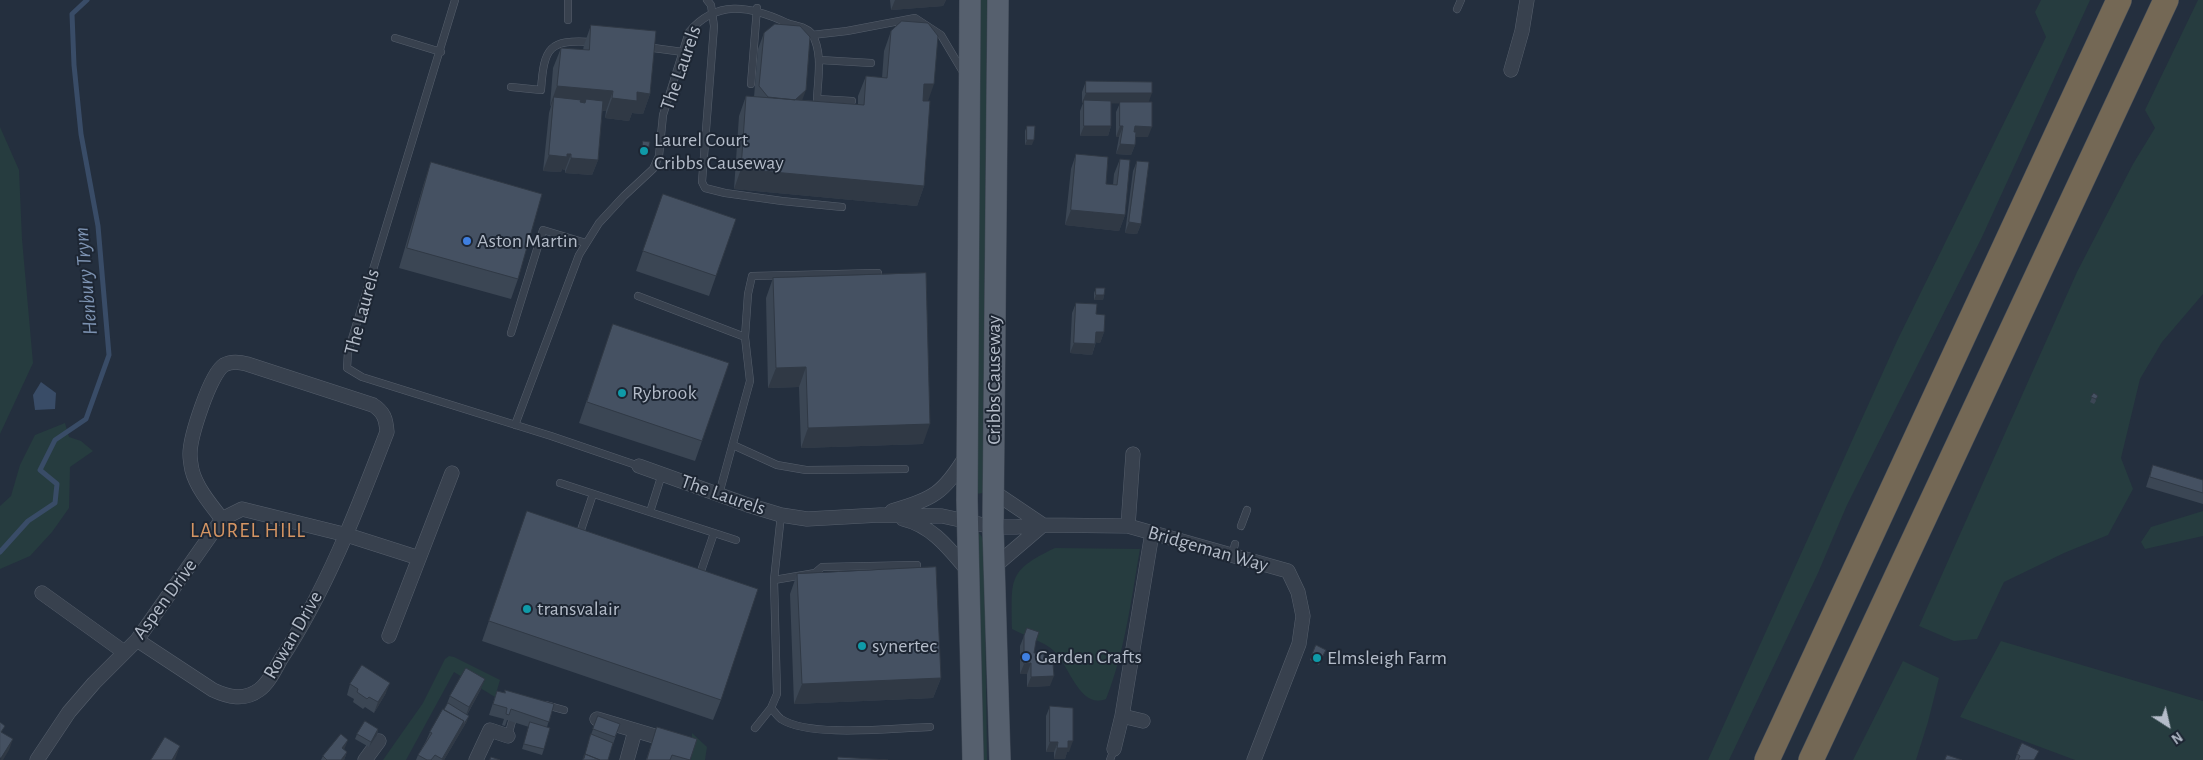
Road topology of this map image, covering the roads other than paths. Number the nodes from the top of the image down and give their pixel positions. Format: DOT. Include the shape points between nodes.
graph roads {
  1 [pos="455,0"];
  2 [pos="568,0"];
  3 [pos="970,0"];
  4 [pos="998,0"];
  5 [pos="1461,0"];
  6 [pos="1527,0"];
  7 [pos="2119,0"];
  8 [pos="2166,0"];
  9 [pos="709,2"];
  10 [pos="757,8"];
  11 [pos="1457,9"];
  12 [pos="568,20"];
  13 [pos="812,35"];
  14 [pos="395,38"];
  15 [pos="601,42"];
  16 [pos="637,46"];
  17 [pos="441,52"];
  18 [pos="683,52"];
  19 [pos="820,60"];
  20 [pos="871,63"];
  21 [pos="1511,70"];
  22 [pos="970,83"];
  23 [pos="751,84"];
  24 [pos="511,86"];
  25 [pos="852,101"];
  26 [pos="842,207"];
  27 [pos="586,243"];
  28 [pos="878,273"];
  29 [pos="638,296"];
  30 [pos="511,333"];
  31 [pos="745,337"];
  32 [pos="515,425"];
  33 [pos="733,445"];
  34 [pos="968,452"];
  35 [pos="1133,454"];
  36 [pos="639,466"];
  37 [pos="905,469"];
  38 [pos="452,473"];
  39 [pos="662,474"];
  40 [pos="560,483"];
  41 [pos="994,492"];
  42 [pos="593,494"];
  43 [pos="719,494"];
  44 [pos="1247,510"];
  45 [pos="650,512"];
  46 [pos="781,515"];
  47 [pos="880,515"];
  48 [pos="222,519"];
  49 [pos="968,522"];
  50 [pos="1044,525"];
  51 [pos="993,526"];
  52 [pos="1128,526"];
  53 [pos="1241,526"];
  54 [pos="714,533"];
  55 [pos="1152,533"];
  56 [pos="347,535"];
  57 [pos="736,540"];
  58 [pos="578,541"];
  59 [pos="419,558"];
  60 [pos="917,565"];
  61 [pos="996,566"];
  62 [pos="969,572"];
  63 [pos="699,577"];
  64 [pos="774,580"];
  65 [pos="42,593"];
  66 [pos="389,636"];
  67 [pos="137,640"];
  68 [pos="124,652"];
  69 [pos="537,703"];
  70 [pos="516,705"];
  71 [pos="771,708"];
  72 [pos="564,710"];
  73 [pos="1122,716"];
  74 [pos="597,719"];
  75 [pos="1143,721"];
  76 [pos="930,727"];
  77 [pos="755,728"];
  78 [pos="636,732"];
  79 [pos="508,736"];
  80 [pos="661,738"];
  81 [pos="379,741"];
  82 [pos="1112,754"];
  83 [pos="37,760"];
  84 [pos="365,760"];
  85 [pos="476,760"];
  86 [pos="627,760"];
  87 [pos="973,760"];
  88 [pos="1000,760"];
  89 [pos="1254,760"];
  90 [pos="1767,760"];
  91 [pos="1811,760"];
  1 -- 17 [label="lane, The Laurels"];
  2 -- 12 [label="lane"];
  3 -- 22 [label="main road, Cribbs Causeway"];
  4 -- 41 [label="main road, Cribbs Causeway"];
  5 -- 11 [label="lane"];
  6 -- 21 [label="street"];
  7 -- 90 [label="highway"];
  8 -- 91 [label="highway"];
  9 -- 10 [label="lane, The Laurels" via="742,2"];
  9 -- 18 [label="lane, The Laurels" via="696,19"];
  9 -- 26 [label="lane" via="714,26 704,188 772,200"];
  10 -- 13 [label="lane, The Laurels" via="808,30"];
  10 -- 23 [label="lane"];
  13 -- 19 [label="lane"];
  13 -- 22 [label="lane" via="915,18 941,35"];
  14 -- 17 [label="lane"];
  15 -- 24 [label="lane" via="567,40 552,47 542,63 541,90"];
  16 -- 18 [label="lane"];
  17 -- 32 [label="lane, The Laurels" via="348,352 348,368 362,377"];
  18 -- 27 [label="lane, The Laurels" via="663,115 659,156 653,169 624,196"];
  19 -- 20 [label="lane"];
  19 -- 25 [label="lane" via="817,99"];
  22 -- 34 [label="main road, Cribbs Causeway"];
  27 -- 30 [label="lane" via="543,230"];
  27 -- 32 [label="lane, The Laurels" via="578,254"];
  28 -- 31 [label="lane" via="752,276"];
  29 -- 31 [label="lane"];
  31 -- 33 [label="lane" via="750,381"];
  32 -- 36 [label="lane, The Laurels"];
  33 -- 37 [label="lane" via="777,465 806,470"];
  33 -- 43 [label="lane"];
  34 -- 47 [label="street, The Laurels" via="952,480 940,490 924,501"];
  34 -- 49 [label="main road, Cribbs Causeway"];
  35 -- 52 [label="street, Bridgeman Way"];
  36 -- 39 [label="street, The Laurels"];
  38 -- 59 [label="street"];
  39 -- 43 [label="street, The Laurels"];
  39 -- 45 [label="lane"];
  40 -- 42 [label="lane"];
  41 -- 50 [label="street"];
  41 -- 51 [label="main road, Cribbs Causeway"];
  42 -- 45 [label="lane"];
  42 -- 58 [label="lane"];
  43 -- 46 [label="street, The Laurels"];
  44 -- 53 [label="lane"];
  45 -- 54 [label="lane"];
  46 -- 47 [label="street, The Laurels" via="807,519"];
  46 -- 64 [label="lane"];
  47 -- 49 [label="street, The Laurels" via="942,516"];
  47 -- 62 [label="street, The Laurels" via="928,529"];
  48 -- 56 [label="street, Aspen Drive" via="242,508"];
  48 -- 56 [label="street, Rowan Drive" via="208,502 192,472 190,454 207,392 216,373 225,365 237,362 380,409 386,419 387,432"];
  48 -- 67 [label="street, Aspen Drive"];
  49 -- 51 [label="street, The Laurels"];
  49 -- 62 [label="main road, Cribbs Causeway"];
  50 -- 51 [label="street, Bridgeman Way"];
  50 -- 52 [label="street, Bridgeman Way"];
  50 -- 61 [label="street"];
  51 -- 61 [label="main road, Cribbs Causeway"];
  52 -- 55 [label="street, Bridgeman Way"];
  54 -- 57 [label="lane"];
  54 -- 63 [label="lane"];
  55 -- 73 [label="street"];
  55 -- 89 [label="street, Bridgeman Way" via="1233,550 1288,571 1298,592 1303,616 1299,644"];
  56 -- 59 [label="street, Aspen Drive"];
  56 -- 67 [label="street, Rowan Drive" via="288,650 264,686 253,694 233,697 213,690"];
  59 -- 66 [label="street"];
  60 -- 64 [label="lane" via="822,567 815,573"];
  61 -- 88 [label="main road, Cribbs Causeway"];
  62 -- 87 [label="main road, Cribbs Causeway"];
  64 -- 71 [label="lane" via="776,694"];
  65 -- 68 [label="street, Aspen Drive"];
  67 -- 68 [label="street, Aspen Drive"];
  68 -- 83 [label="street" via="69,712"];
  69 -- 72 [label="lane"];
  70 -- 79 [label="lane"];
  71 -- 76 [label="lane" via="789,722 828,730"];
  71 -- 77 [label="lane"];
  73 -- 75 [label="street"];
  73 -- 82 [label="street"];
  74 -- 78 [label="street"];
  78 -- 80 [label="street"];
  78 -- 86 [label="street"];
  79 -- 85 [label="street" via="490,730"];
  81 -- 84 [label="street"];
}
